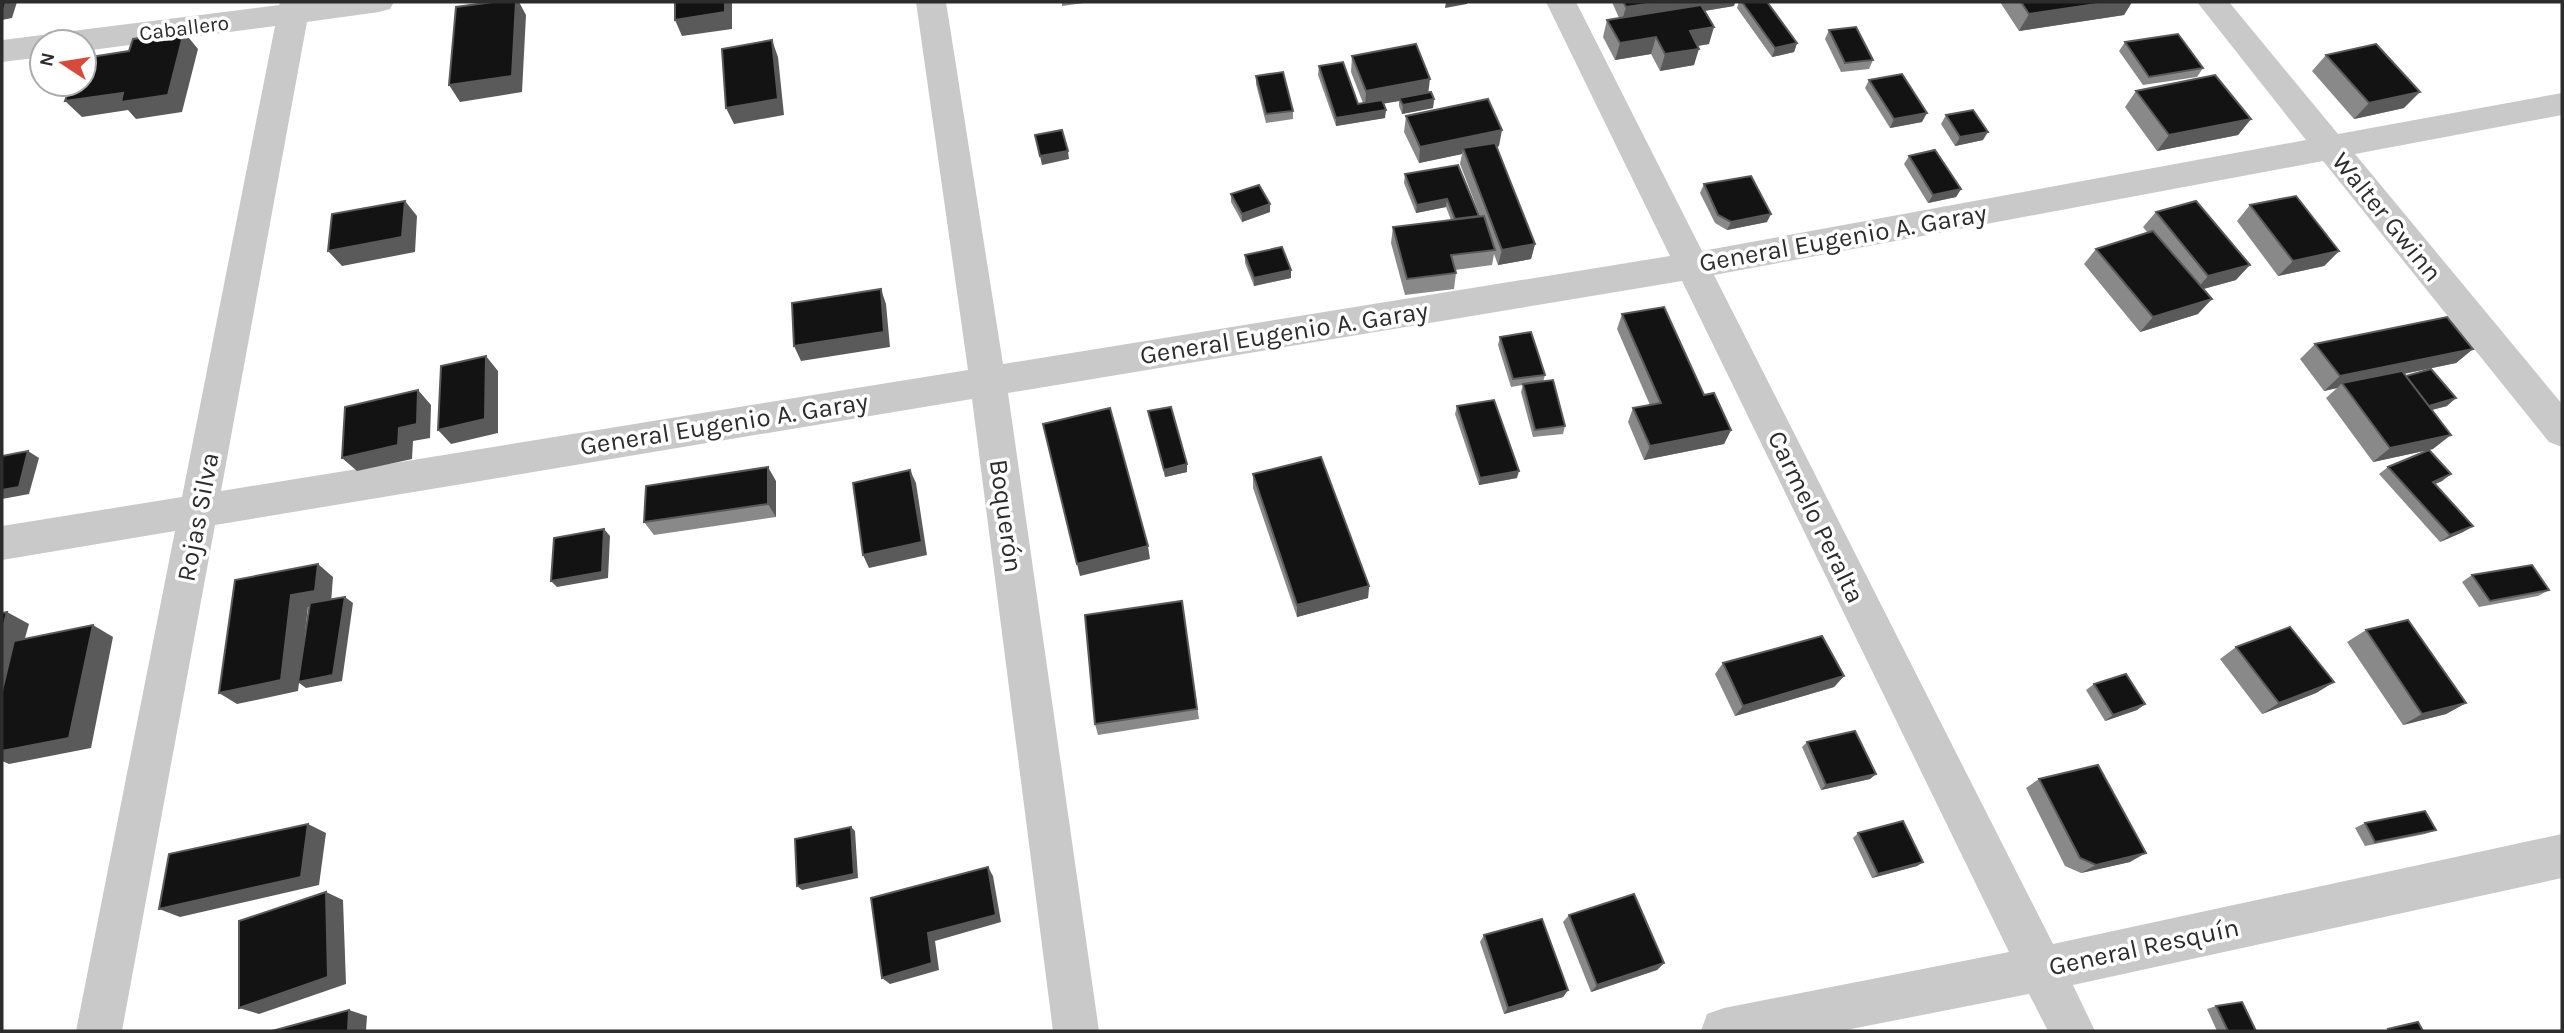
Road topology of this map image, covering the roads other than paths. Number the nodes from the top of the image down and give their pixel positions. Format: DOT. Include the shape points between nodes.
graph roads {
  1 [pos="379,2"];
  2 [pos="931,2"];
  3 [pos="1561,2"];
  4 [pos="2212,2"];
  5 [pos="294,8"];
  6 [pos="98,38"];
  7 [pos="28,48"];
  8 [pos="2,51"];
  9 [pos="2562,104"];
  10 [pos="2330,148"];
  11 [pos="1691,266"];
  12 [pos="988,382"];
  13 [pos="2562,431"];
  14 [pos="200,509"];
  15 [pos="2,543"];
  16 [pos="2562,856"];
  17 [pos="2041,969"];
  18 [pos="99,1031"];
  19 [pos="1076,1031"];
  20 [pos="1724,1031"];
  21 [pos="2072,1031"];
  1 -- 5 [label="street, Caballero"];
  2 -- 12 [label="street, Boquerón"];
  3 -- 11 [label="street, Carmelo Peralta"];
  4 -- 10 [label="street, Walter Gwinn"];
  5 -- 6 [label="street, Caballero"];
  5 -- 14 [label="street, Rojas Silva"];
  7 -- 8 [label="street"];
  9 -- 10 [label="street, General Eugenio A. Garay"];
  10 -- 11 [label="street, General Eugenio A. Garay"];
  10 -- 13 [label="street, Walter Gwinn"];
  11 -- 12 [label="street, General Eugenio A. Garay"];
  11 -- 17 [label="street, Carmelo Peralta"];
  12 -- 14 [label="street, General Eugenio A. Garay"];
  12 -- 19 [label="street, Boquerón"];
  14 -- 15 [label="street, General Eugenio A. Garay"];
  14 -- 18 [label="street, Rojas Silva"];
  16 -- 17 [label="street, General Resquín"];
  17 -- 20 [label="street, General Resquín"];
  17 -- 21 [label="street, Carmelo Peralta"];
}
